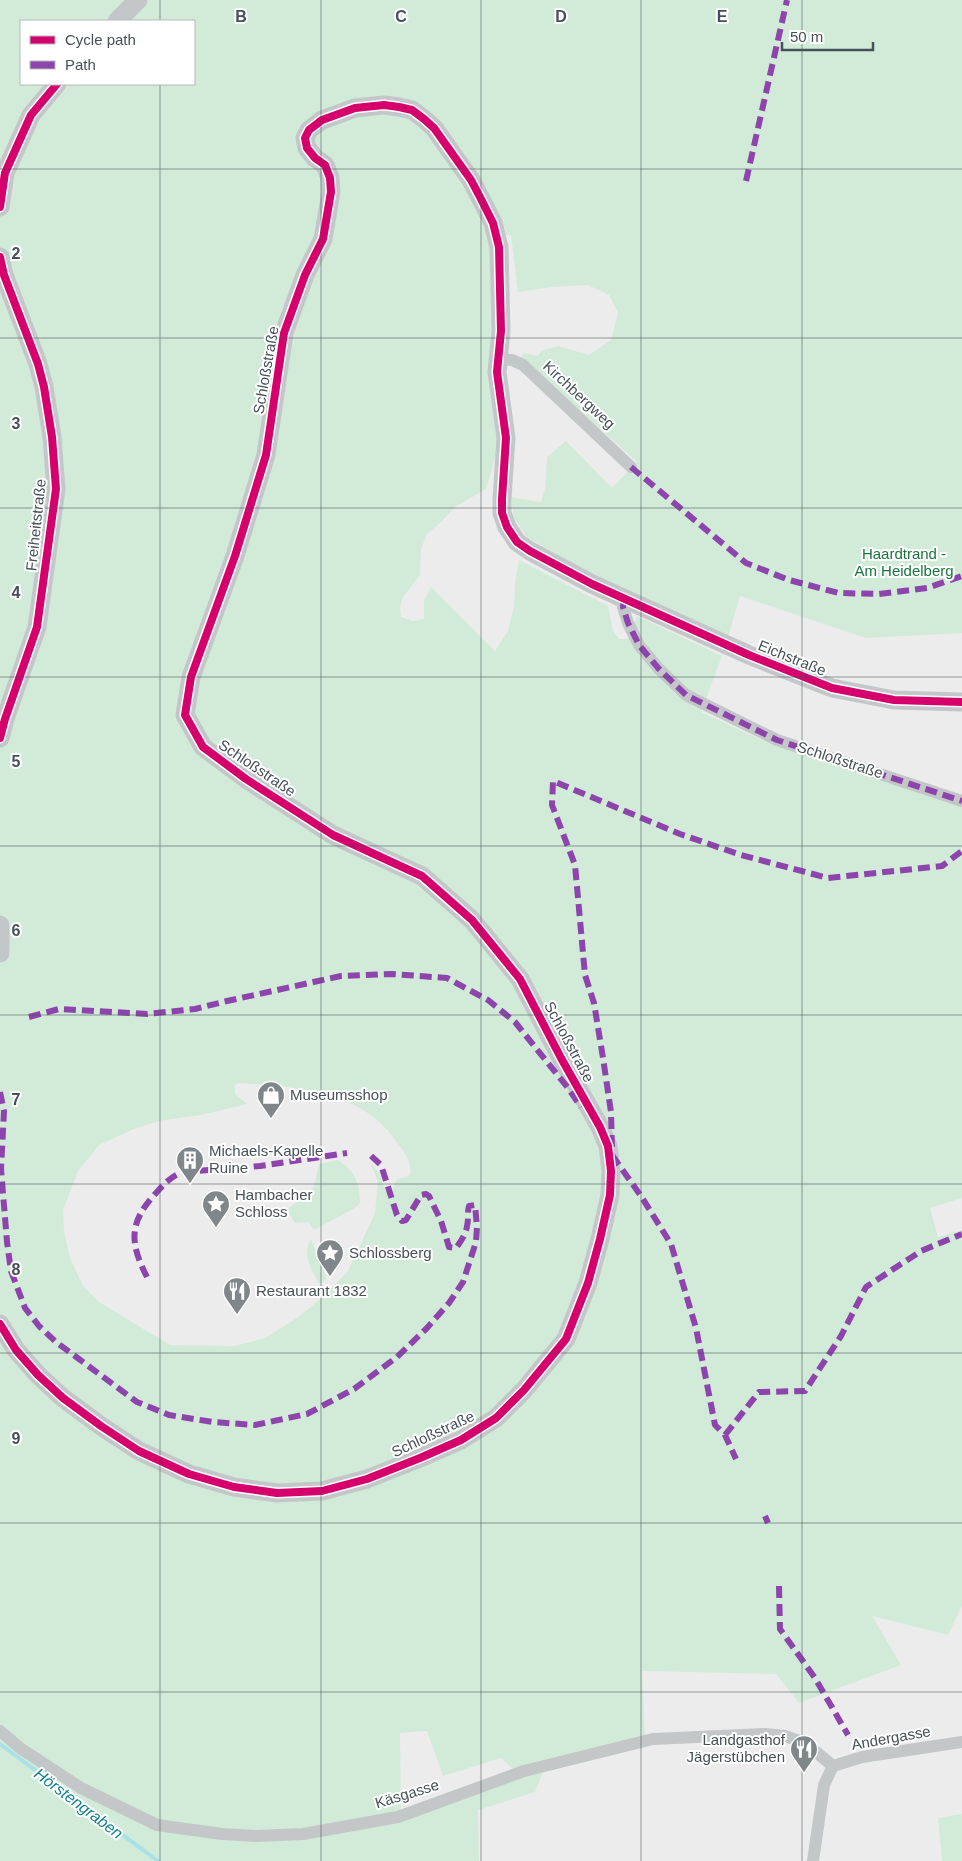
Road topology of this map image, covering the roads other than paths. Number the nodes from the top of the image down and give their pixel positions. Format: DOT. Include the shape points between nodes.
graph roads {
  1 [pos="138,0"];
  2 [pos="118,20"];
  3 [pos="56,85"];
  4 [pos="0,207"];
  5 [pos="0,257"];
  6 [pos="498,359"];
  7 [pos="631,467"];
  8 [pos="624,598"];
  9 [pos="962,702"];
  10 [pos="0,738"];
  11 [pos="962,800"];
  12 [pos="0,925"];
  13 [pos="0,954"];
  14 [pos="0,1324"];
  15 [pos="0,1731"];
  16 [pos="962,1742"];
  17 [pos="833,1766"];
  18 [pos="813,1861"];
  1 -- 2 [label="street"];
  3 -- 4 [label="street" via="31,115 6,173"];
  5 -- 10 [label="street, Freiheitstraße" via="44,387 56,489 37,627"];
  6 -- 7 [label="street, Kirchbergweg" via="512,360 523,366"];
  6 -- 8 [label="street, Schloßstraße" via="506,438 502,513 507,527 513,538 530,551"];
  6 -- 14 [label="street, Schloßstraße" via="501,331 499,256 493,223 471,180 434,128 412,110 384,105 355,108 322,120 309,130 305,138 307,148 325,165 330,178 331,192 323,239 305,275 284,333 266,455 235,556 191,677 185,715 203,748 246,779 333,835 422,876 472,920 520,979 600,1128 610,1158 610,1195 600,1239 588,1283 566,1339 496,1418 460,1440 367,1479 322,1491 277,1493 234,1487 189,1474 139,1451 44,1381 16,1350"];
  8 -- 9 [label="street, Eichstraße" via="749,655 832,688 894,700"];
  8 -- 11 [label="street, Schloßstraße" via="628,623 639,645 686,695 777,740"];
  12 -- 13 [label="street"];
  15 -- 17 [label="street, Käsgasse" via="81,1788 157,1825 256,1836 303,1834 398,1817 524,1772 653,1740 765,1734 785,1736 802,1742"];
  16 -- 17 [label="street, Andergasse" via="862,1757"];
  17 -- 18 [label="street" via="824,1785"];
}
